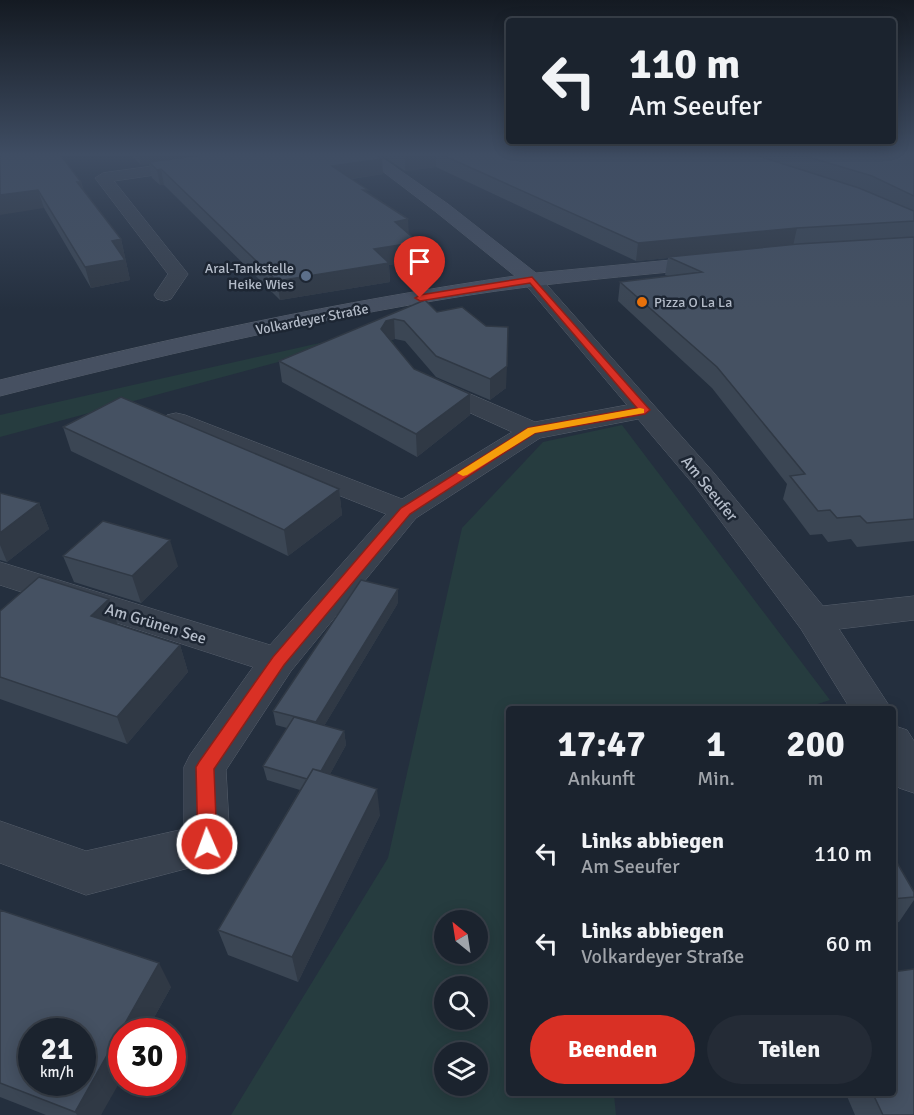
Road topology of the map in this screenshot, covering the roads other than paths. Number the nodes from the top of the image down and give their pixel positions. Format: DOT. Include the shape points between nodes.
graph roads {
  1 [pos="122,205"];
  2 [pos="436,205"];
  3 [pos="734,260"];
  4 [pos="532,280"];
  5 [pos="164,295"];
  6 [pos="411,366"];
  7 [pos="0,388"];
  8 [pos="645,410"];
  9 [pos="176,421"];
  10 [pos="532,430"];
  11 [pos="405,511"];
  12 [pos="0,573"];
  13 [pos="914,608"];
  14 [pos="814,620"];
  15 [pos="278,661"];
  16 [pos="869,706"];
  17 [pos="896,748"];
  18 [pos="914,775"];
  19 [pos="0,842"];
  1 -- 5 [label="street" via="177,274"];
  2 -- 4 [label="main road"];
  3 -- 4 [label="main road, Volkardeyer Straße"];
  4 -- 7 [label="main road, Volkardeyer Straße" via="314,318"];
  4 -- 8 [label="street, Am Seeufer"];
  6 -- 10 [label="street" via="426,384"];
  8 -- 10 [label="street"];
  8 -- 14 [label="street, Am Seeufer"];
  9 -- 11 [label="street"];
  10 -- 11 [label="street"];
  11 -- 15 [label="street"];
  12 -- 15 [label="street, Am Grünen See"];
  13 -- 14 [label="street"];
  14 -- 16 [label="street, Am Seeufer"];
  15 -- 19 [label="street" via="205,767 207,844 86,873"];
  17 -- 18 [label="street"];
}
